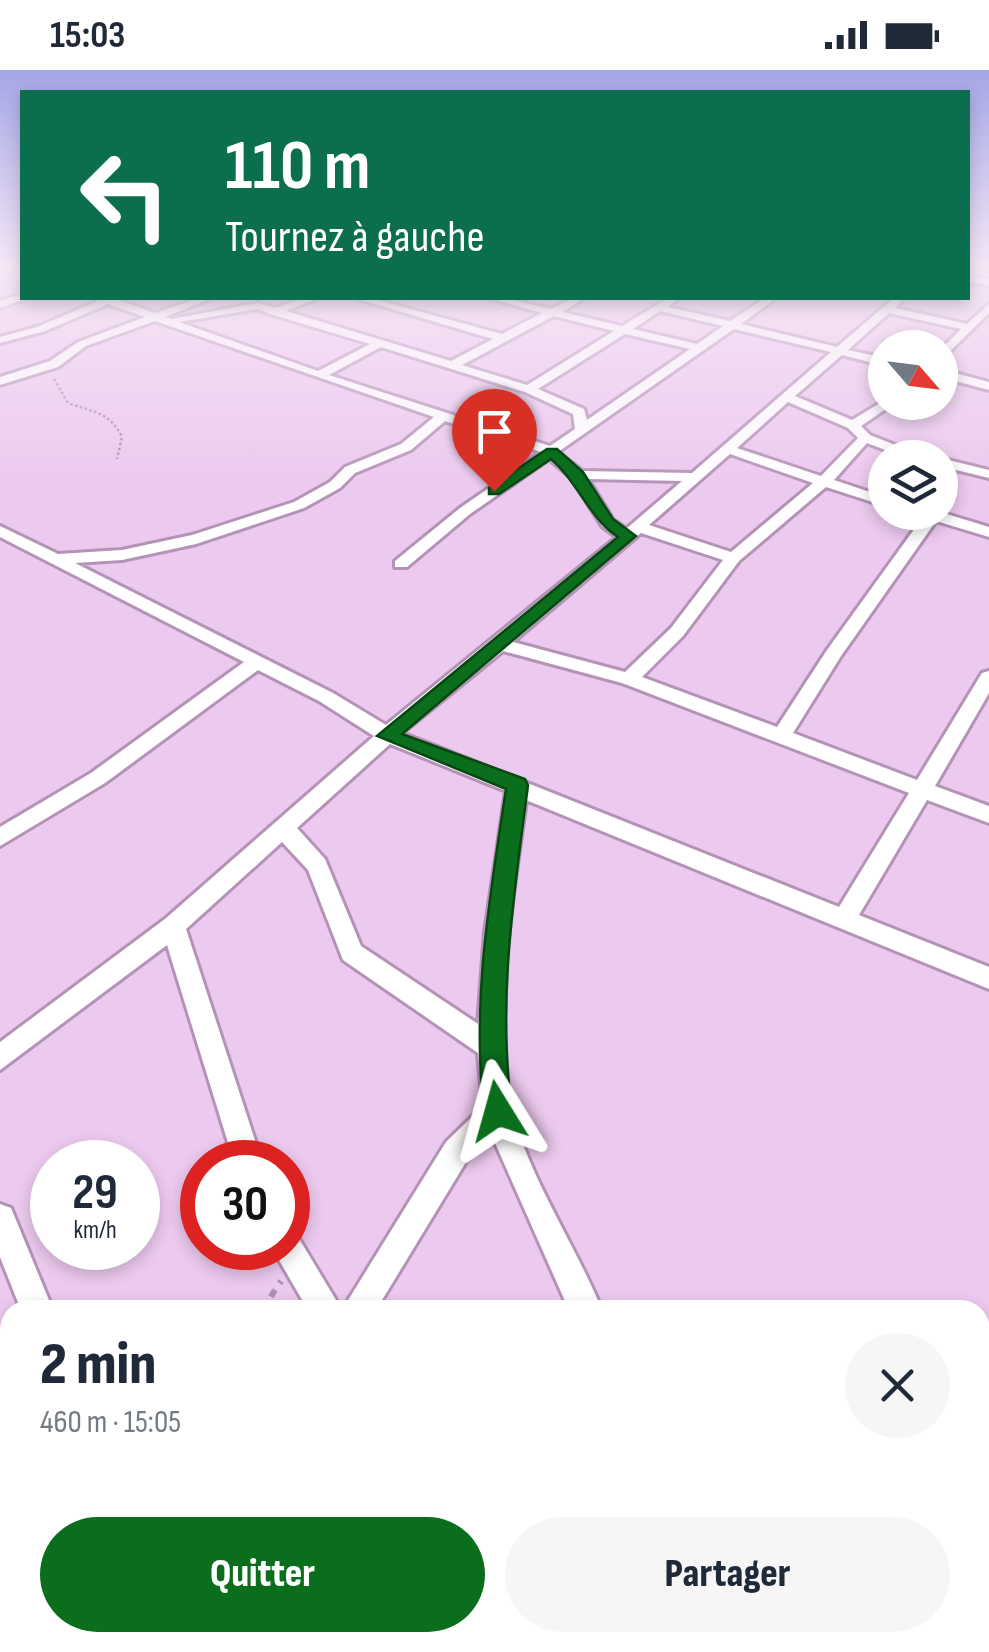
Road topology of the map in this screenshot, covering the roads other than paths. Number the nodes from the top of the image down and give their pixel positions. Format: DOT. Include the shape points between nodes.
graph roads {
  1 [pos="88,342"];
  2 [pos="230,342"];
  3 [pos="372,342"];
  4 [pos="496,342"];
  5 [pos="607,342"];
  6 [pos="669,342"];
  7 [pos="708,342"];
  8 [pos="800,342"];
  9 [pos="853,342"];
  10 [pos="379,344"];
  11 [pos="698,348"];
  12 [pos="842,352"];
  13 [pos="868,358"];
  14 [pos="453,365"];
  15 [pos="321,374"];
  16 [pos="958,378"];
  17 [pos="0,381"];
  18 [pos="989,386"];
  19 [pos="529,388"];
  20 [pos="786,397"];
  21 [pos="868,416"];
  22 [pos="442,417"];
  23 [pos="853,425"];
  24 [pos="581,428"];
  25 [pos="865,438"];
  26 [pos="871,440"];
  27 [pos="726,448"];
  28 [pos="552,452"];
  29 [pos="958,466"];
  30 [pos="989,474"];
  31 [pos="578,475"];
  32 [pos="693,478"];
  33 [pos="824,480"];
  34 [pos="868,496"];
  35 [pos="958,523"];
  36 [pos="0,530"];
  37 [pos="916,530"];
  38 [pos="634,532"];
  39 [pos="989,532"];
  40 [pos="733,558"];
  41 [pos="52,560"];
  42 [pos="401,564"];
  43 [pos="500,644"];
  44 [pos="255,664"];
  45 [pos="989,676"];
  46 [pos="628,679"];
  47 [pos="387,736"];
  48 [pos="781,737"];
  49 [pos="517,785"];
  50 [pos="924,790"];
  51 [pos="989,816"];
  52 [pos="283,828"];
  53 [pos="0,838"];
  54 [pos="845,918"];
  55 [pos="173,926"];
  56 [pos="989,978"];
  57 [pos="490,1047"];
  58 [pos="0,1058"];
  59 [pos="498,1111"];
  60 [pos="241,1140"];
  61 [pos="0,1219"];
  62 [pos="300,1270"];
  63 [pos="33,1300"];
  64 [pos="320,1300"];
  65 [pos="364,1300"];
  66 [pos="581,1300"];
  1 -- 17 [label="street" via="54,364"];
  2 -- 15 [label="street"];
  3 -- 10 [label="street"];
  4 -- 14 [label="street"];
  5 -- 19 [label="street"];
  6 -- 11 [label="street"];
  7 -- 11 [label="street"];
  8 -- 12 [label="street"];
  9 -- 12 [label="street"];
  10 -- 14 [label="street"];
  10 -- 15 [label="street"];
  11 -- 24 [label="street"];
  12 -- 13 [label="street"];
  12 -- 20 [label="street"];
  14 -- 19 [label="street"];
  15 -- 22 [label="street"];
  16 -- 18 [label="street"];
  19 -- 24 [label="street" via="576,410"];
  20 -- 23 [label="street"];
  20 -- 27 [label="street"];
  21 -- 23 [label="street"];
  22 -- 28 [label="street"];
  22 -- 41 [label="street" via="406,447 350,470 299,504 196,539 122,555"];
  23 -- 25 [label="street"];
  24 -- 28 [label="street"];
  25 -- 26 [label="street"];
  25 -- 33 [label="street"];
  27 -- 32 [label="street"];
  27 -- 33 [label="street"];
  28 -- 31 [label="street"];
  28 -- 42 [label="street"];
  29 -- 30 [label="street"];
  31 -- 32 [label="street"];
  31 -- 38 [label="street" via="607,522"];
  32 -- 38 [label="street"];
  33 -- 34 [label="street"];
  33 -- 40 [label="street"];
  35 -- 39 [label="street"];
  36 -- 41 [label="street"];
  37 -- 48 [label="street"];
  38 -- 40 [label="street"];
  38 -- 43 [label="street"];
  40 -- 46 [label="street" via="677,632"];
  41 -- 44 [label="street"];
  43 -- 46 [label="street"];
  43 -- 47 [label="street"];
  44 -- 47 [label="street" via="326,697"];
  44 -- 53 [label="street" via="98,778"];
  45 -- 50 [label="street"];
  46 -- 48 [label="street"];
  47 -- 49 [label="street"];
  47 -- 52 [label="street"];
  48 -- 50 [label="street"];
  49 -- 54 [label="street"];
  49 -- 57 [label="street"];
  50 -- 51 [label="street"];
  50 -- 54 [label="street"];
  52 -- 55 [label="street"];
  52 -- 57 [label="street" via="317,865 352,953"];
  54 -- 56 [label="street"];
  55 -- 58 [label="street"];
  55 -- 60 [label="street"];
  57 -- 59 [label="street"];
  59 -- 65 [label="street" via="456,1152"];
  59 -- 66 [label="street"];
  61 -- 63 [label="street"];
  62 -- 64 [label="street"];
}
